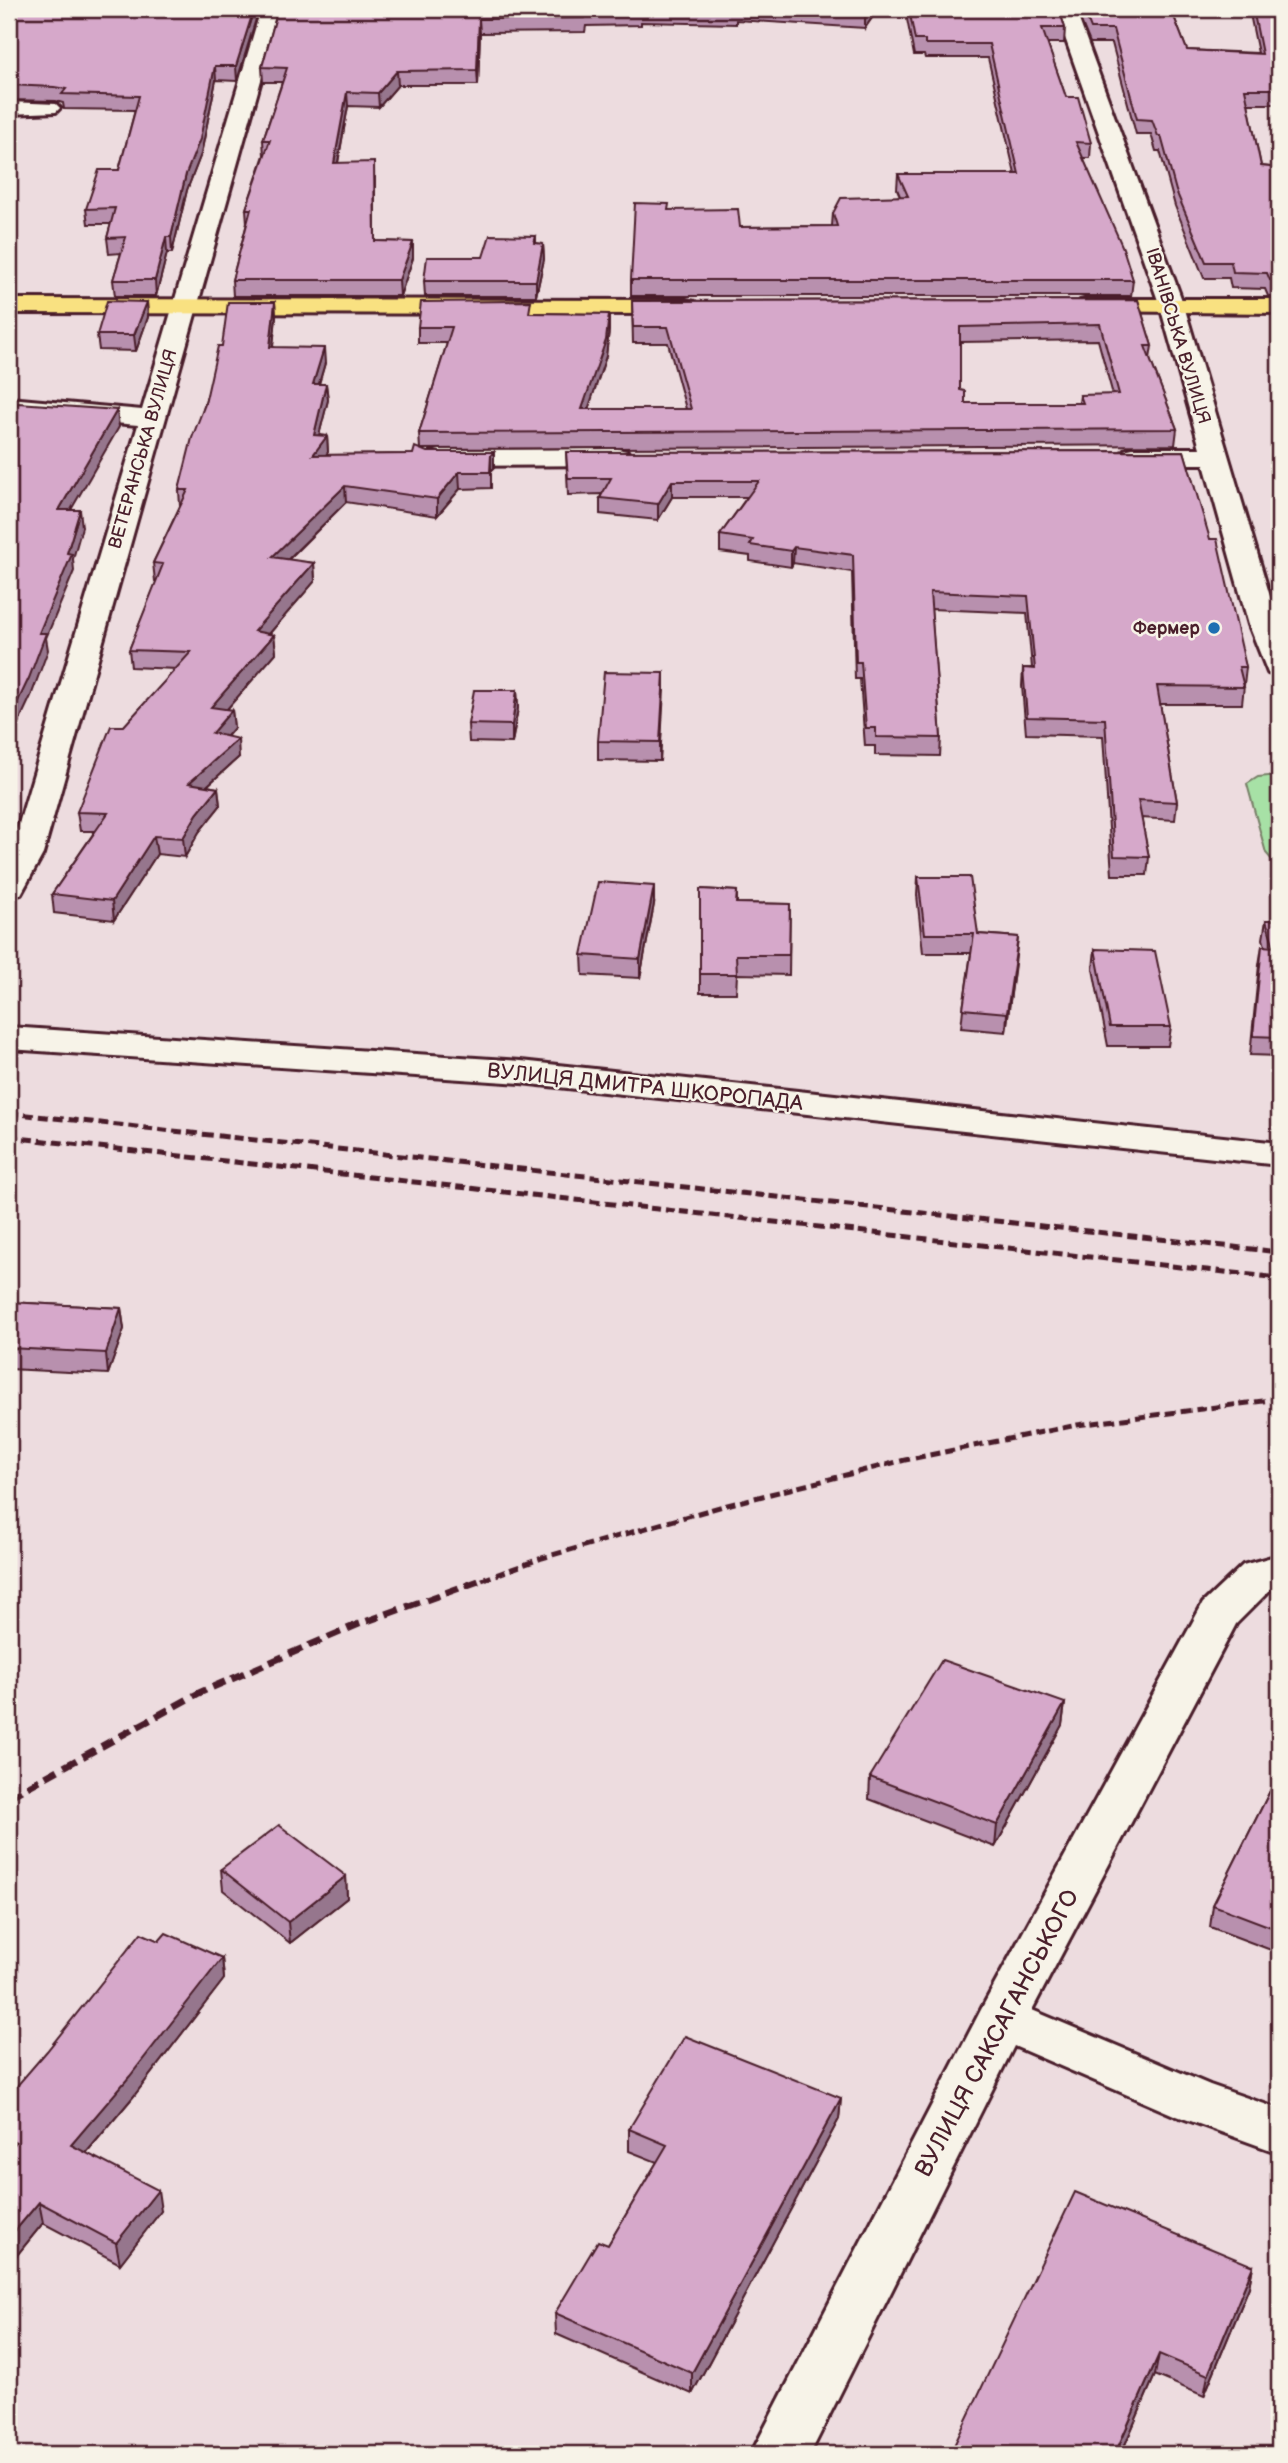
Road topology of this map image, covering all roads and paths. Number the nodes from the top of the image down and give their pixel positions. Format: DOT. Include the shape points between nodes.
graph roads {
  1 [pos="271,9"];
  2 [pos="1065,9"];
  3 [pos="9,108"];
  4 [pos="48,108"];
  5 [pos="9,306"];
  6 [pos="1062,306"];
  7 [pos="1172,306"];
  8 [pos="1279,306"];
  9 [pos="706,307"];
  10 [pos="184,308"];
  11 [pos="9,406"];
  12 [pos="152,419"];
  13 [pos="1104,456"];
  14 [pos="1215,456"];
  15 [pos="649,457"];
  16 [pos="428,458"];
  17 [pos="1279,667"];
  18 [pos="9,887"];
  19 [pos="9,1038"];
  20 [pos="1279,1154"];
  21 [pos="1279,1570"];
  22 [pos="1002,2020"];
  23 [pos="1279,2131"];
  24 [pos="780,2454"];
  1 -- 10 [label="street, ВЕТЕРАНСЬКА ВУЛИЦЯ"];
  2 -- 7 [label="street, ІВАНІВСЬКА ВУЛИЦЯ"];
  3 -- 4 [label="street"];
  5 -- 10 [label="main road"];
  6 -- 7 [label="main road"];
  7 -- 8 [label="main road"];
  7 -- 14 [label="street, ІВАНІВСЬКА ВУЛИЦЯ"];
  9 -- 10 [label="main road"];
  10 -- 12 [label="street, ВЕТЕРАНСЬКА ВУЛИЦЯ"];
  11 -- 12 [label="street"];
  12 -- 18 [label="street, ВЕТЕРАНСЬКА ВУЛИЦЯ" via="27,854"];
  13 -- 14 [label="street"];
  14 -- 17 [label="street, ІВАНІВСЬКА ВУЛИЦЯ"];
  15 -- 16 [label="street"];
  19 -- 20 [label="street, ВУЛИЦЯ ДМИТРА ШКОРОПАДА" via="521,1073"];
  21 -- 22 [label="street, ВУЛИЦЯ САКСАГАНСЬКОГО" via="1258,1576 1219,1614"];
  22 -- 23 [label="street"];
  22 -- 24 [label="street, ВУЛИЦЯ САКСАГАНСЬКОГО"];
}
